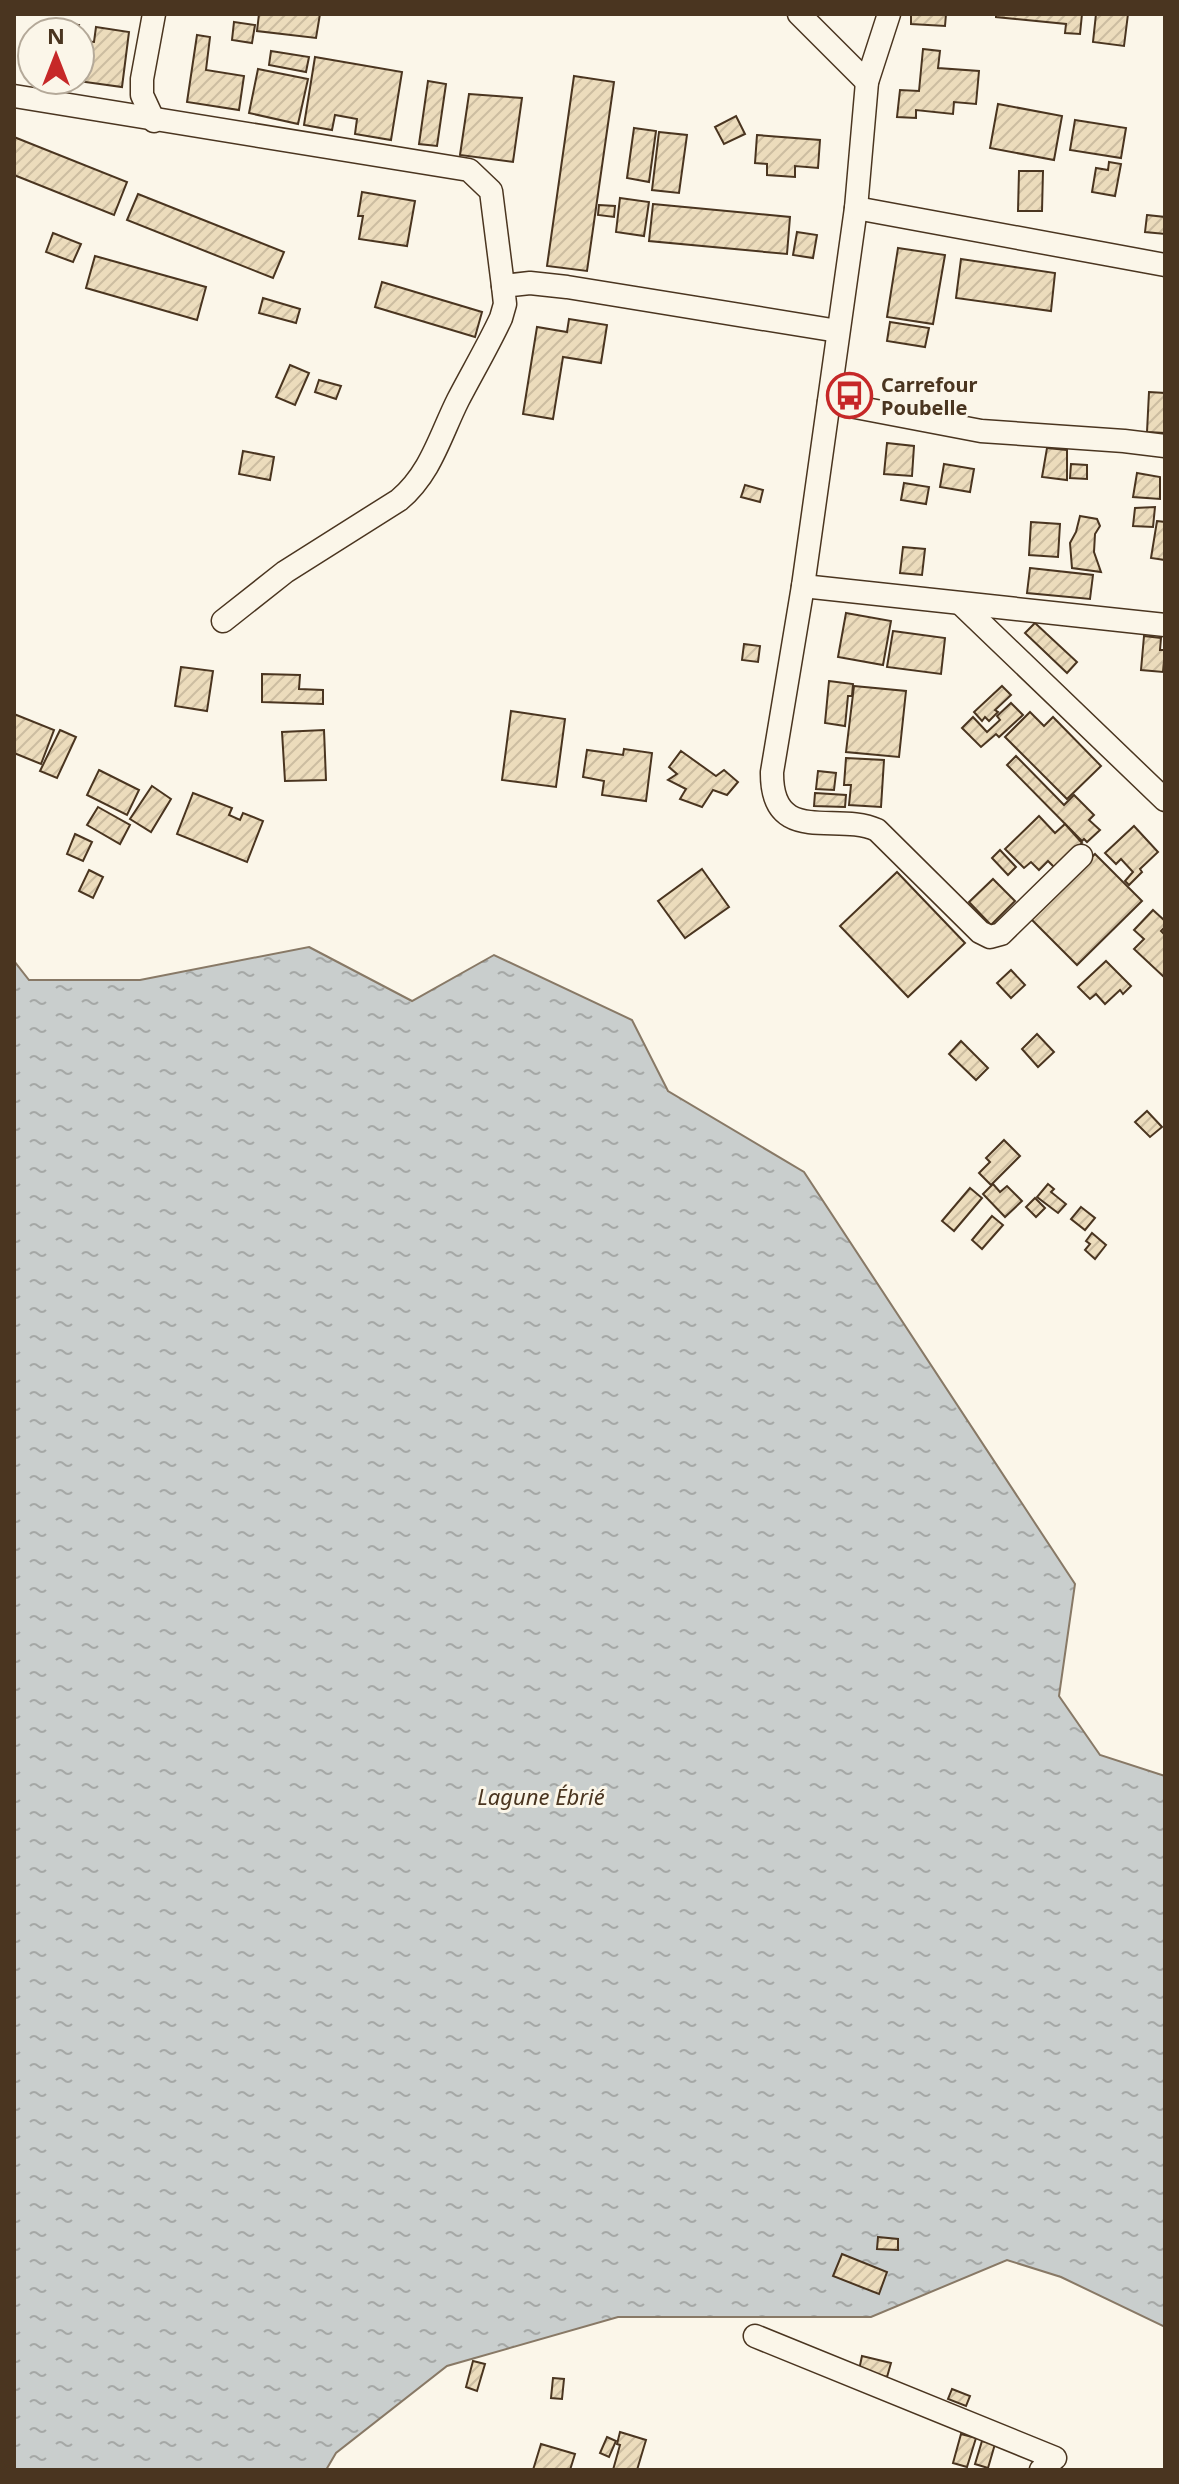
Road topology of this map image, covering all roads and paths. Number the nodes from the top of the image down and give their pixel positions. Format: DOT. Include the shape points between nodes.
graph roads {
  1 [pos="154,14"];
  2 [pos="799,14"];
  3 [pos="889,14"];
  4 [pos="867,82"];
  5 [pos="14,96"];
  6 [pos="154,121"];
  7 [pos="856,208"];
  8 [pos="1165,265"];
  9 [pos="503,286"];
  10 [pos="838,331"];
  11 [pos="829,402"];
  12 [pos="1165,446"];
  13 [pos="803,586"];
  14 [pos="961,604"];
  15 [pos="223,621"];
  16 [pos="1165,625"];
  17 [pos="1165,800"];
  18 [pos="1081,856"];
  19 [pos="755,2336"];
  20 [pos="1041,2470"];
  1 -- 6 [label="street" via="142,95"];
  2 -- 4 [label="street"];
  3 -- 4 [label="street"];
  4 -- 7 [label="street"];
  5 -- 6 [label="street"];
  6 -- 9 [label="street" via="469,170 491,191"];
  7 -- 8 [label="street"];
  7 -- 10 [label="street"];
  9 -- 10 [label="street" via="567,287"];
  9 -- 15 [label="street" via="501,318 415,486 285,572"];
  10 -- 11 [label="street"];
  11 -- 12 [label="street" via="981,431"];
  11 -- 13 [label="street"];
  13 -- 14 [label="street"];
  13 -- 18 [label="street" via="772,772 772,793 780,807 795,818 820,824 877,830 990,937 1001,934"];
  14 -- 16 [label="street"];
  14 -- 17 [label="street"];
  19 -- 20 [label="street" via="1055,2458"];
}
